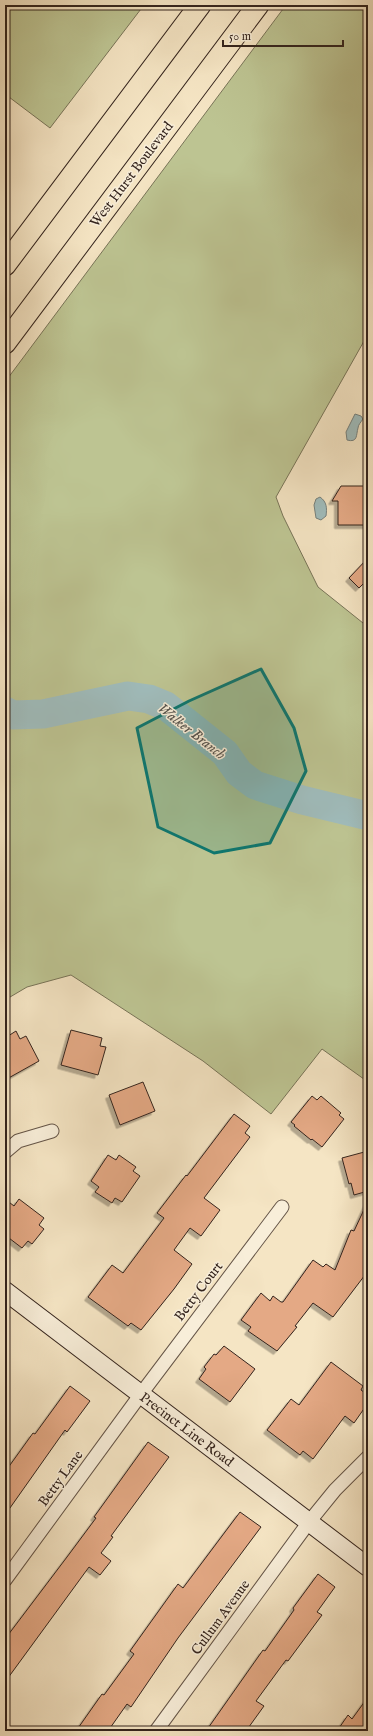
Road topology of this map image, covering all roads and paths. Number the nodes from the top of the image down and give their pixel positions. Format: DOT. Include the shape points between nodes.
graph roads {
  1 [pos="200,5"];
  2 [pos="258,5"];
  3 [pos="5,265"];
  4 [pos="5,343"];
  5 [pos="52,1131"];
  6 [pos="5,1152"];
  7 [pos="282,1207"];
  8 [pos="5,1291"];
  9 [pos="141,1394"];
  10 [pos="368,1457"];
  11 [pos="309,1522"];
  12 [pos="368,1567"];
  13 [pos="5,1580"];
  14 [pos="156,1731"];
  1 -- 3 [label="main road"];
  2 -- 4 [label="main road, West Hurst Boulevard"];
  5 -- 6 [label="street" via="18,1141"];
  7 -- 9 [label="street, Betty Court"];
  8 -- 9 [label="main road, Precinct Line Road"];
  9 -- 11 [label="main road, Precinct Line Road"];
  9 -- 13 [label="street, Betty Lane"];
  10 -- 11 [label="street, Cullum Avenue" via="335,1490"];
  11 -- 12 [label="main road, Precinct Line Road"];
  11 -- 14 [label="street, Cullum Avenue"];
}
